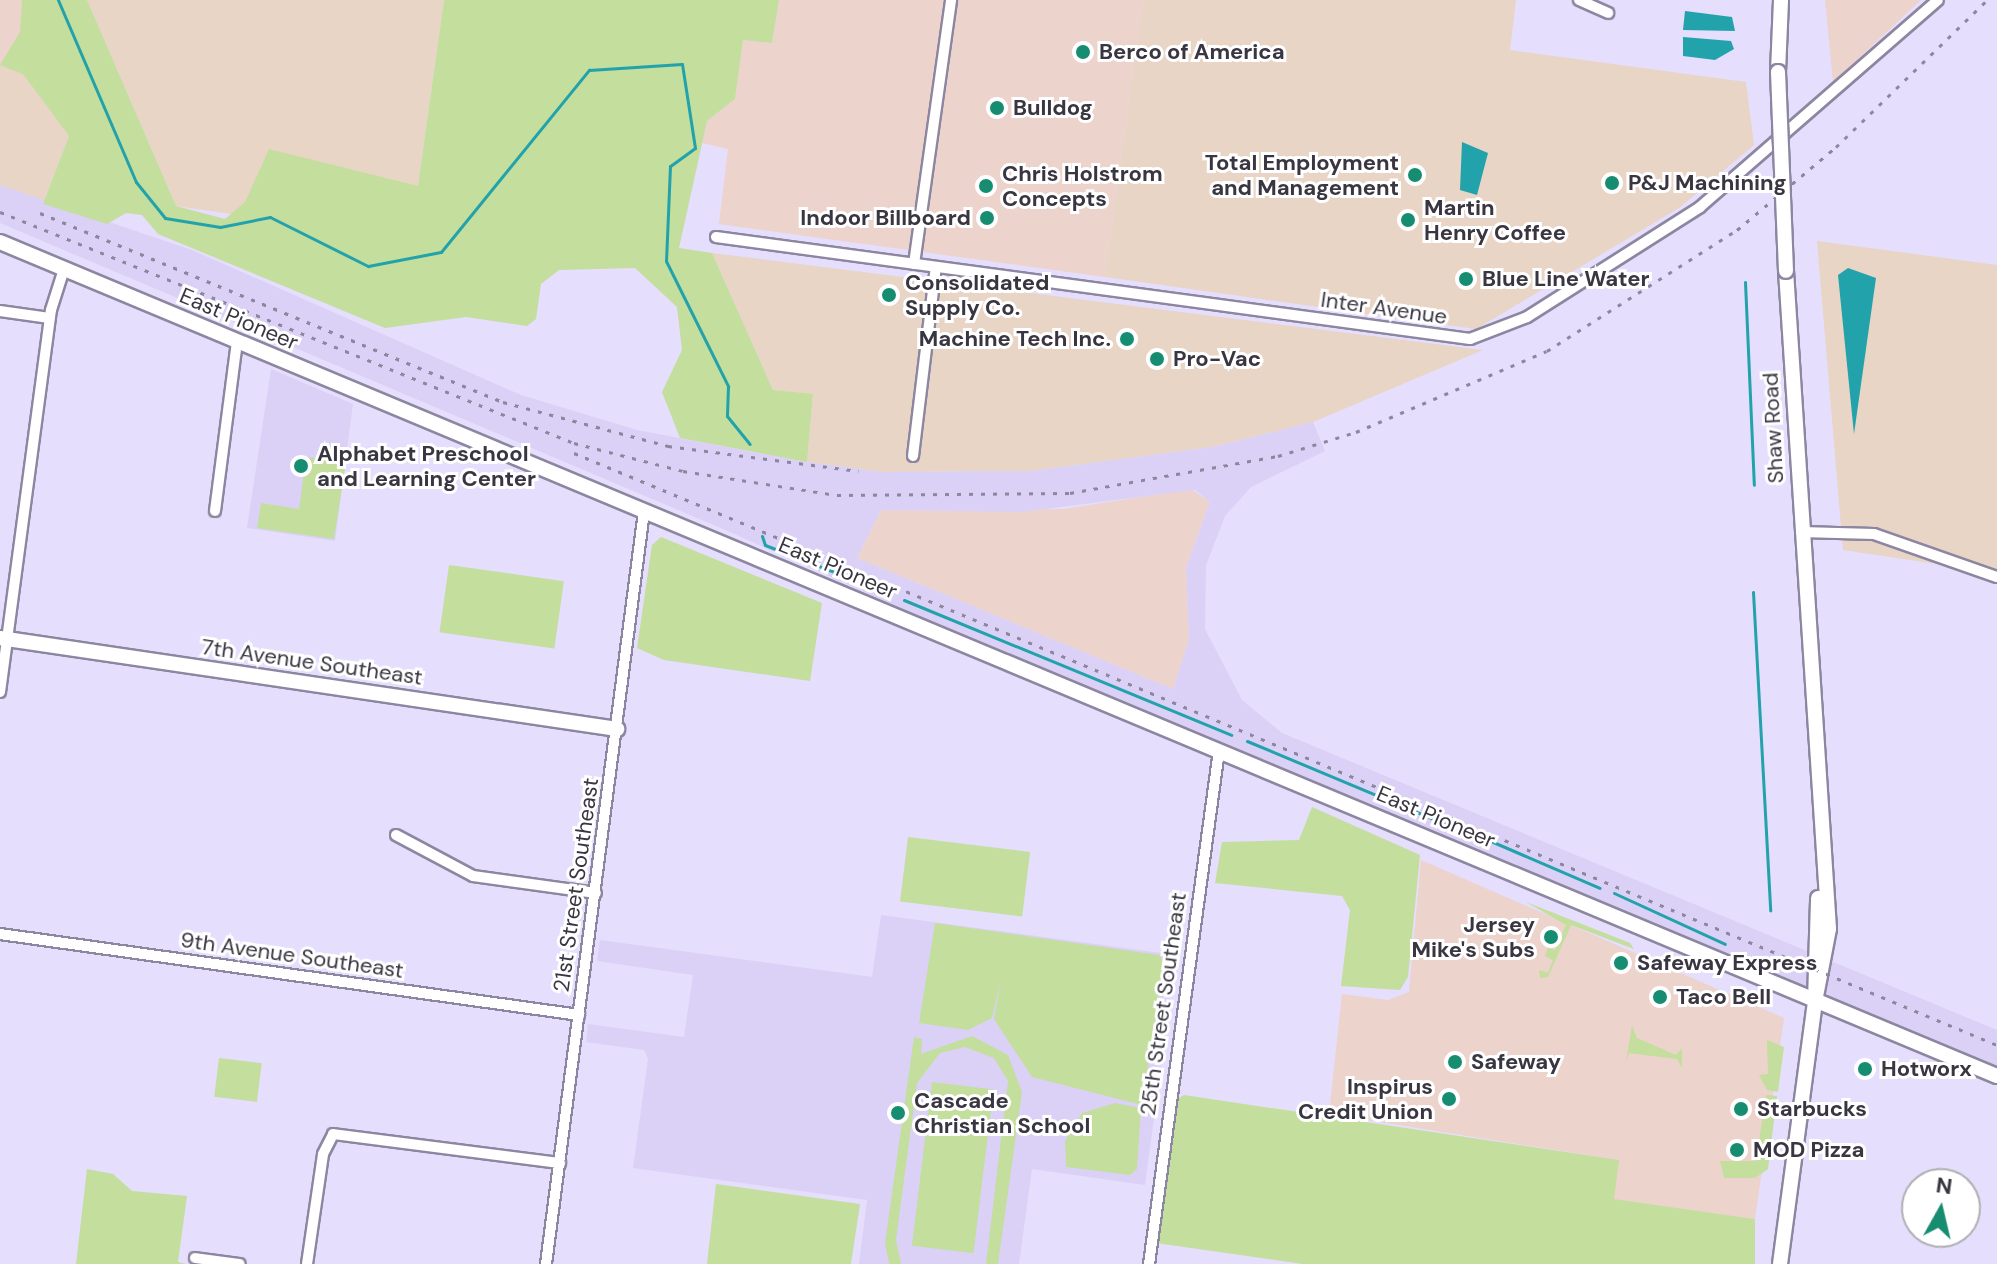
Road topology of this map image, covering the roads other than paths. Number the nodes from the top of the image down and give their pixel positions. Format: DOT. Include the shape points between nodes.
graph roads {
  1 [pos="951,0"];
  2 [pos="1781,0"];
  3 [pos="1938,0"];
  4 [pos="1580,1"];
  5 [pos="1608,13"];
  6 [pos="716,237"];
  7 [pos="0,242"];
  8 [pos="914,264"];
  9 [pos="936,267"];
  10 [pos="64,269"];
  11 [pos="0,311"];
  12 [pos="50,318"];
  13 [pos="237,342"];
  14 [pos="913,456"];
  15 [pos="215,511"];
  16 [pos="644,511"];
  17 [pos="1801,532"];
  18 [pos="1997,577"];
  19 [pos="4,638"];
  20 [pos="0,692"];
  21 [pos="617,729"];
  22 [pos="1219,750"];
  23 [pos="396,835"];
  24 [pos="596,893"];
  25 [pos="0,934"];
  26 [pos="1815,1002"];
  27 [pos="579,1015"];
  28 [pos="1997,1076"];
  29 [pos="560,1163"];
  30 [pos="195,1258"];
  31 [pos="240,1264"];
  32 [pos="307,1264"];
  33 [pos="546,1264"];
  34 [pos="1149,1264"];
  35 [pos="1780,1264"];
  1 -- 8 [label="street"];
  2 -- 17 [label="street, Shaw Road, bridge" via="1778,72"];
  3 -- 9 [label="street, Inter Avenue" via="1700,207 1488,335 1410,334"];
  4 -- 5 [label="street"];
  6 -- 8 [label="street, Inter Avenue"];
  7 -- 10 [label="street, East Pioneer"];
  8 -- 9 [label="street, Inter Avenue"];
  9 -- 14 [label="street"];
  10 -- 12 [label="street"];
  10 -- 13 [label="street, East Pioneer"];
  11 -- 12 [label="street"];
  12 -- 19 [label="street"];
  13 -- 15 [label="street"];
  13 -- 16 [label="street, East Pioneer"];
  16 -- 21 [label="street, 21st Street Southeast"];
  16 -- 22 [label="street, East Pioneer"];
  17 -- 18 [label="street" via="1874,534"];
  17 -- 26 [label="street, Shaw Road" via="1819,854 1829,940"];
  19 -- 20 [label="street"];
  19 -- 21 [label="street, 7th Avenue Southeast"];
  21 -- 24 [label="street, 21st Street Southeast"];
  22 -- 26 [label="street, East Pioneer"];
  22 -- 34 [label="street, 25th Street Southeast"];
  23 -- 24 [label="street" via="473,876"];
  24 -- 27 [label="street, 21st Street Southeast"];
  25 -- 27 [label="street, 9th Avenue Southeast"];
  26 -- 28 [label="street"];
  26 -- 35 [label="street, Shaw Road"];
  27 -- 29 [label="street, 21st Street Southeast"];
  29 -- 32 [label="street" via="333,1134 324,1148"];
  29 -- 33 [label="street, 21st Street Southeast"];
  30 -- 31 [label="street"];
}
